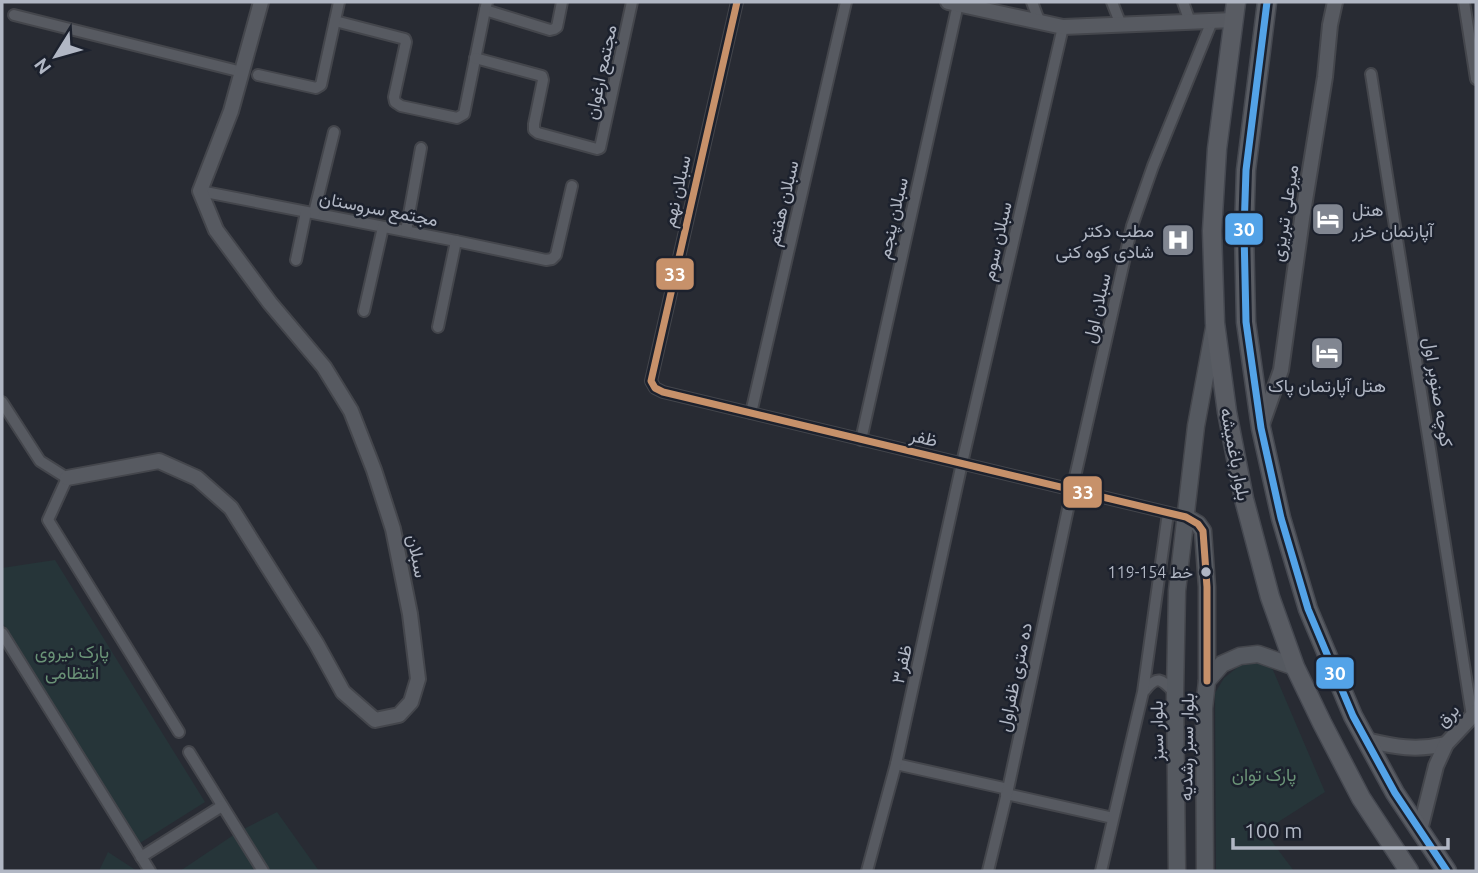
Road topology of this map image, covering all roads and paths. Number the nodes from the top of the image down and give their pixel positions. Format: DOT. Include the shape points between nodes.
graph roads {
  1 [pos="261,2"];
  2 [pos="339,2"];
  3 [pos="562,2"];
  4 [pos="632,2"];
  5 [pos="737,2"];
  6 [pos="846,2"];
  7 [pos="1032,2"];
  8 [pos="1112,2"];
  9 [pos="1183,2"];
  10 [pos="1267,2"];
  11 [pos="1335,2"];
  12 [pos="1464,2"];
  13 [pos="953,3"];
  14 [pos="486,6"];
  15 [pos="1235,11"];
  16 [pos="14,15"];
  17 [pos="335,21"];
  18 [pos="1212,21"];
  19 [pos="1190,22"];
  20 [pos="1040,23"];
  21 [pos="1121,24"];
  22 [pos="1063,27"];
  23 [pos="475,58"];
  24 [pos="242,72"];
  25 [pos="1371,74"];
  26 [pos="258,75"];
  27 [pos="1476,79"];
  28 [pos="334,132"];
  29 [pos="421,148"];
  30 [pos="572,186"];
  31 [pos="200,191"];
  32 [pos="310,212"];
  33 [pos="383,227"];
  34 [pos="406,231"];
  35 [pos="456,241"];
  36 [pos="296,260"];
  37 [pos="364,311"];
  38 [pos="1215,323"];
  39 [pos="438,327"];
  40 [pos="656,388"];
  41 [pos="2,402"];
  42 [pos="751,413"];
  43 [pos="1261,428"];
  44 [pos="861,440"];
  45 [pos="962,464"];
  46 [pos="67,478"];
  47 [pos="1072,490"];
  48 [pos="1168,513"];
  49 [pos="1186,517"];
  50 [pos="2,634"];
  51 [pos="1295,667"];
  52 [pos="1207,681"];
  53 [pos="1143,692"];
  54 [pos="1174,693"];
  55 [pos="1474,714"];
  56 [pos="179,732"];
  57 [pos="1366,740"];
  58 [pos="1446,744"];
  59 [pos="189,752"];
  60 [pos="896,764"];
  61 [pos="1007,791"];
  62 [pos="222,806"];
  63 [pos="1112,818"];
  64 [pos="1420,830"];
  65 [pos="141,857"];
  66 [pos="150,871"];
  67 [pos="263,871"];
  68 [pos="867,871"];
  69 [pos="988,871"];
  70 [pos="1101,871"];
  71 [pos="1177,871"];
  72 [pos="1205,871"];
  73 [pos="1409,871"];
  74 [pos="1447,871"];
  1 -- 24 [label="street"];
  2 -- 17 [label="street"];
  3 -- 14 [label="street" via="556,27 550,30"];
  4 -- 23 [label="street, مجتمع ارغوان" via="600,148 534,130 542,76"];
  5 -- 40 [label="street, سبلان نهم" via="651,381"];
  6 -- 42 [label="street, سبلان هفتم"];
  7 -- 20 [label="street"];
  8 -- 21 [label="street"];
  9 -- 19 [label="street"];
  10 -- 43 [label="main road, بلوار باغمیشه" via="1246,170 1244,231 1246,322"];
  11 -- 43 [label="street, میرعلی تبریزی" via="1281,370"];
  12 -- 27 [label="street"];
  13 -- 20 [label="street"];
  13 -- 44 [label="street, سبلان پنجم"];
  14 -- 23 [label="street"];
  15 -- 18 [label="street"];
  15 -- 38 [label="main road, بلوار باغمیشه" via="1213,208"];
  16 -- 24 [label="street"];
  17 -- 23 [label="street" via="405,39 394,97 401,106 461,117"];
  17 -- 26 [label="street" via="319,87"];
  18 -- 19 [label="street"];
  18 -- 47 [label="street, سبلان اول" via="1132,226"];
  19 -- 21 [label="street"];
  20 -- 22 [label="street"];
  21 -- 22 [label="street"];
  22 -- 45 [label="street, سبلان سوم"];
  24 -- 31 [label="street"];
  25 -- 55 [label="street, کوچه صنوبر اول"];
  28 -- 32 [label="street"];
  29 -- 34 [label="street"];
  30 -- 35 [label="street, مجتمع سروستان" via="552,260"];
  31 -- 32 [label="street, مجتمع سروستان"];
  31 -- 46 [label="street, سبلان" via="216,230 324,367 351,411 393,529 418,679 411,702 398,715 375,720 344,692 231,508 197,478 159,461"];
  32 -- 33 [label="street, مجتمع سروستان"];
  32 -- 36 [label="street"];
  33 -- 34 [label="street, مجتمع سروستان"];
  33 -- 37 [label="street"];
  34 -- 35 [label="street, مجتمع سروستان"];
  35 -- 39 [label="street"];
  38 -- 49 [label="main road, بلوار سبز" via="1196,426"];
  38 -- 51 [label="main road, بلوار باغمیشه" via="1244,499 1270,597"];
  40 -- 42 [label="street, ظفر"];
  41 -- 46 [label="street" via="40,461"];
  42 -- 44 [label="street, ظفر"];
  43 -- 57 [label="main road, بلوار باغمیشه" via="1308,609"];
  44 -- 45 [label="street, ظفر"];
  45 -- 47 [label="street, ظفر"];
  45 -- 60 [label="street, ظفر۳"];
  46 -- 56 [label="street" via="48,520"];
  47 -- 48 [label="street, ظفر"];
  47 -- 61 [label="street, ده متری ظفراول"];
  48 -- 49 [label="street, ظفر"];
  48 -- 53 [label="street"];
  49 -- 52 [label="main road" via="1203,531 1208,587"];
  49 -- 54 [label="main road, بلوار سبز" via="1177,591"];
  50 -- 65 [label="street"];
  51 -- 52 [label="main road, بلوار سبز رشدیه" via="1258,654 1240,656 1222,664"];
  51 -- 73 [label="main road, بلوار باغمیشه" via="1361,798"];
  52 -- 72 [label="main road, بلوار سبز رشدیه"];
  53 -- 54 [label="street" via="1156,680"];
  53 -- 63 [label="street"];
  54 -- 71 [label="main road, بلوار سبز"];
  55 -- 58 [label="street, برق"];
  57 -- 58 [label="street" via="1401,748"];
  57 -- 64 [label="main road, بلوار باغمیشه"];
  58 -- 64 [label="street"];
  59 -- 62 [label="street"];
  60 -- 61 [label="street"];
  60 -- 68 [label="street, ظفر۳"];
  61 -- 63 [label="street"];
  61 -- 69 [label="street, ده متری ظفراول"];
  62 -- 65 [label="street"];
  62 -- 67 [label="street"];
  63 -- 70 [label="street"];
  64 -- 74 [label="main road, بلوار باغمیشه"];
  65 -- 66 [label="street"];
}
